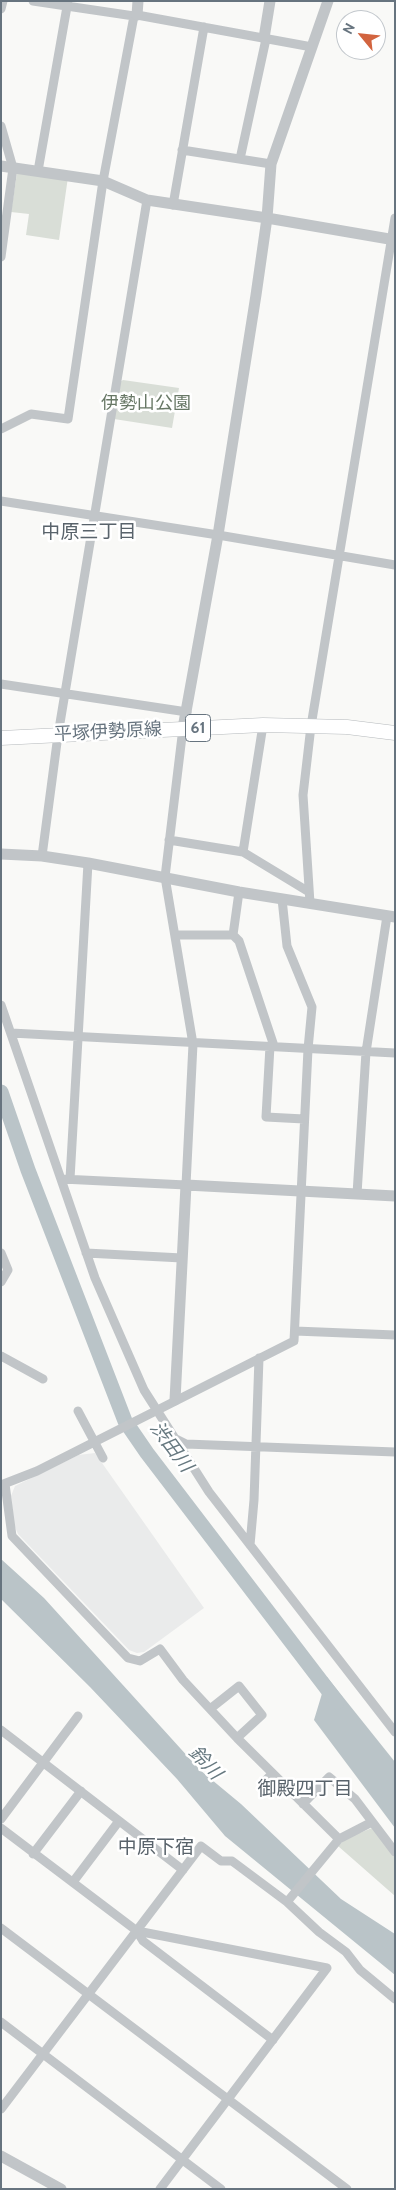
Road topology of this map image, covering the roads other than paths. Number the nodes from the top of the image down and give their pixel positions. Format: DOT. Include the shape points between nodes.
graph roads {
  1 [pos="3,1"];
  2 [pos="33,1"];
  3 [pos="138,1"];
  4 [pos="270,1"];
  5 [pos="328,1"];
  6 [pos="67,4"];
  7 [pos="1,10"];
  8 [pos="135,15"];
  9 [pos="204,27"];
  10 [pos="265,38"];
  11 [pos="312,47"];
  12 [pos="1,126"];
  13 [pos="182,150"];
  14 [pos="240,159"];
  15 [pos="271,164"];
  16 [pos="1,166"];
  17 [pos="14,168"];
  18 [pos="38,171"];
  19 [pos="103,181"];
  20 [pos="147,200"];
  21 [pos="173,205"];
  22 [pos="267,218"];
  23 [pos="395,218"];
  24 [pos="393,240"];
  25 [pos="1,257"];
  26 [pos="1,429"];
  27 [pos="1,501"];
  28 [pos="95,516"];
  29 [pos="218,535"];
  30 [pos="340,555"];
  31 [pos="395,565"];
  32 [pos="1,684"];
  33 [pos="66,695"];
  34 [pos="187,712"];
  35 [pos="263,725"];
  36 [pos="311,726"];
  37 [pos="183,728"];
  38 [pos="395,733"];
  39 [pos="58,735"];
  40 [pos="1,738"];
  41 [pos="169,840"];
  42 [pos="244,852"];
  43 [pos="1,854"];
  44 [pos="42,856"];
  45 [pos="88,863"];
  46 [pos="165,877"];
  47 [pos="238,892"];
  48 [pos="282,898"];
  49 [pos="310,898"];
  50 [pos="391,917"];
  51 [pos="175,935"];
  52 [pos="233,935"];
  53 [pos="1,1005"];
  54 [pos="11,1033"];
  55 [pos="78,1037"];
  56 [pos="193,1044"];
  57 [pos="272,1046"];
  58 [pos="308,1049"];
  59 [pos="366,1052"];
  60 [pos="395,1053"];
  61 [pos="304,1119"];
  62 [pos="66,1179"];
  63 [pos="186,1185"];
  64 [pos="301,1190"];
  65 [pos="357,1194"];
  66 [pos="395,1196"];
  67 [pos="1,1253"];
  68 [pos="86,1253"];
  69 [pos="182,1258"];
  70 [pos="1,1282"];
  71 [pos="295,1331"];
  72 [pos="395,1335"];
  73 [pos="1,1356"];
  74 [pos="259,1358"];
  75 [pos="43,1379"];
  76 [pos="175,1400"];
  77 [pos="156,1410"];
  78 [pos="78,1411"];
  79 [pos="174,1438"];
  80 [pos="96,1441"];
  81 [pos="256,1447"];
  82 [pos="395,1452"];
  83 [pos="103,1458"];
  84 [pos="3,1484"];
  85 [pos="250,1545"];
  86 [pos="210,1709"];
  87 [pos="78,1716"];
  88 [pos="1,1730"];
  89 [pos="395,1732"];
  90 [pos="237,1738"];
  91 [pos="42,1762"];
  92 [pos="272,1774"];
  93 [pos="263,1783"];
  94 [pos="81,1791"];
  95 [pos="303,1804"];
  96 [pos="1,1819"];
  97 [pos="119,1821"];
  98 [pos="372,1822"];
  99 [pos="1,1828"];
  100 [pos="339,1839"];
  101 [pos="395,1852"];
  102 [pos="34,1853"];
  103 [pos="183,1870"];
  104 [pos="73,1882"];
  105 [pos="286,1902"];
  106 [pos="1,1928"];
  107 [pos="137,1931"];
  108 [pos="89,1993"];
  109 [pos="395,1998"];
  110 [pos="1,2022"];
  111 [pos="274,2040"];
  112 [pos="44,2054"];
  113 [pos="229,2098"];
  114 [pos="1,2109"];
  115 [pos="1,2156"];
  116 [pos="182,2159"];
  117 [pos="61,2189"];
  118 [pos="160,2189"];
  119 [pos="221,2189"];
  120 [pos="347,2189"];
  1 -- 7 [label="street"];
  2 -- 6 [label="street"];
  3 -- 8 [label="street"];
  4 -- 10 [label="street"];
  5 -- 11 [label="street"];
  6 -- 8 [label="street"];
  6 -- 18 [label="street"];
  8 -- 9 [label="street"];
  8 -- 19 [label="street"];
  9 -- 10 [label="street"];
  9 -- 13 [label="street"];
  10 -- 11 [label="street"];
  10 -- 14 [label="street"];
  11 -- 15 [label="street"];
  12 -- 17 [label="street"];
  13 -- 14 [label="street"];
  13 -- 21 [label="street"];
  14 -- 15 [label="street"];
  15 -- 22 [label="street"];
  16 -- 17 [label="street"];
  17 -- 18 [label="street"];
  17 -- 25 [label="street"];
  18 -- 19 [label="street"];
  19 -- 20 [label="street"];
  19 -- 26 [label="street" via="68,419 31,414"];
  20 -- 21 [label="street"];
  20 -- 28 [label="street"];
  21 -- 22 [label="street"];
  22 -- 24 [label="street"];
  22 -- 29 [label="street"];
  23 -- 24 [label="street"];
  24 -- 30 [label="street"];
  27 -- 28 [label="street"];
  28 -- 29 [label="street"];
  28 -- 33 [label="street"];
  29 -- 30 [label="street"];
  29 -- 34 [label="street"];
  30 -- 31 [label="street"];
  30 -- 36 [label="street"];
  32 -- 33 [label="street"];
  33 -- 34 [label="street"];
  33 -- 39 [label="street"];
  34 -- 37 [label="street"];
  35 -- 36 [label="main road, 平塚伊勢原線 / 61"];
  35 -- 37 [label="main road, 平塚伊勢原線 / 61"];
  35 -- 42 [label="street"];
  36 -- 38 [label="main road, 平塚伊勢原線 / 61"];
  36 -- 49 [label="street" via="303,795"];
  37 -- 39 [label="main road, 平塚伊勢原線 / 61"];
  37 -- 41 [label="street"];
  39 -- 40 [label="main road, 平塚伊勢原線 / 61"];
  39 -- 44 [label="street"];
  41 -- 42 [label="street"];
  41 -- 46 [label="street"];
  42 -- 49 [label="street"];
  43 -- 44 [label="street"];
  44 -- 45 [label="street"];
  45 -- 46 [label="street"];
  45 -- 55 [label="street"];
  46 -- 47 [label="street"];
  46 -- 51 [label="street"];
  47 -- 48 [label="street"];
  47 -- 52 [label="street"];
  48 -- 49 [label="street"];
  48 -- 58 [label="street" via="288,946 312,1006"];
  49 -- 50 [label="street"];
  50 -- 59 [label="street"];
  51 -- 52 [label="street"];
  51 -- 56 [label="street"];
  52 -- 57 [label="street" via="239,941"];
  53 -- 54 [label="street"];
  54 -- 55 [label="street"];
  54 -- 62 [label="street"];
  55 -- 56 [label="street"];
  55 -- 62 [label="street"];
  56 -- 57 [label="street"];
  56 -- 63 [label="street"];
  57 -- 58 [label="street"];
  57 -- 61 [label="street" via="266,1117"];
  58 -- 59 [label="street"];
  58 -- 61 [label="street"];
  59 -- 60 [label="street"];
  59 -- 65 [label="street"];
  61 -- 64 [label="street"];
  62 -- 63 [label="street"];
  62 -- 68 [label="street"];
  63 -- 64 [label="street"];
  63 -- 69 [label="street"];
  64 -- 65 [label="street"];
  64 -- 71 [label="street"];
  65 -- 66 [label="street"];
  67 -- 70 [label="street" via="8,1270"];
  68 -- 69 [label="street"];
  68 -- 77 [label="street" via="144,1390"];
  69 -- 76 [label="street"];
  71 -- 72 [label="street"];
  71 -- 74 [label="street" via="294,1341"];
  73 -- 75 [label="street"];
  74 -- 76 [label="street"];
  74 -- 81 [label="street"];
  76 -- 77 [label="street"];
  77 -- 79 [label="street"];
  77 -- 80 [label="street"];
  78 -- 80 [label="street"];
  79 -- 81 [label="street" via="186,1444"];
  79 -- 85 [label="street" via="209,1492"];
  80 -- 83 [label="street"];
  80 -- 84 [label="street"];
  81 -- 82 [label="street"];
  81 -- 85 [label="street"];
  84 -- 86 [label="street" via="12,1536 128,1658 140,1661 160,1649"];
  85 -- 89 [label="street"];
  86 -- 90 [label="street"];
  86 -- 90 [label="street" via="239,1686 262,1715"];
  87 -- 91 [label="street"];
  88 -- 91 [label="street"];
  90 -- 92 [label="street"];
  91 -- 94 [label="street"];
  91 -- 96 [label="street"];
  92 -- 93 [label="street"];
  92 -- 95 [label="street"];
  94 -- 97 [label="street"];
  94 -- 102 [label="street"];
  95 -- 98 [label="street" via="329,1777 355,1799"];
  95 -- 100 [label="street"];
  97 -- 103 [label="street"];
  97 -- 104 [label="street"];
  98 -- 100 [label="street"];
  98 -- 101 [label="street"];
  99 -- 102 [label="street"];
  100 -- 105 [label="street"];
  102 -- 104 [label="street"];
  103 -- 105 [label="street" via="201,1846 221,1861 232,1861"];
  103 -- 107 [label="street"];
  104 -- 107 [label="street"];
  105 -- 109 [label="street"];
  106 -- 108 [label="street"];
  107 -- 108 [label="street"];
  107 -- 111 [label="street" via="143,1941"];
  107 -- 111 [label="street" via="327,1968"];
  108 -- 112 [label="street"];
  108 -- 113 [label="street"];
  110 -- 112 [label="street"];
  111 -- 113 [label="street"];
  112 -- 114 [label="street"];
  112 -- 116 [label="street"];
  113 -- 116 [label="street"];
  113 -- 120 [label="street"];
  115 -- 117 [label="street"];
  116 -- 118 [label="street"];
  116 -- 119 [label="street"];
}
